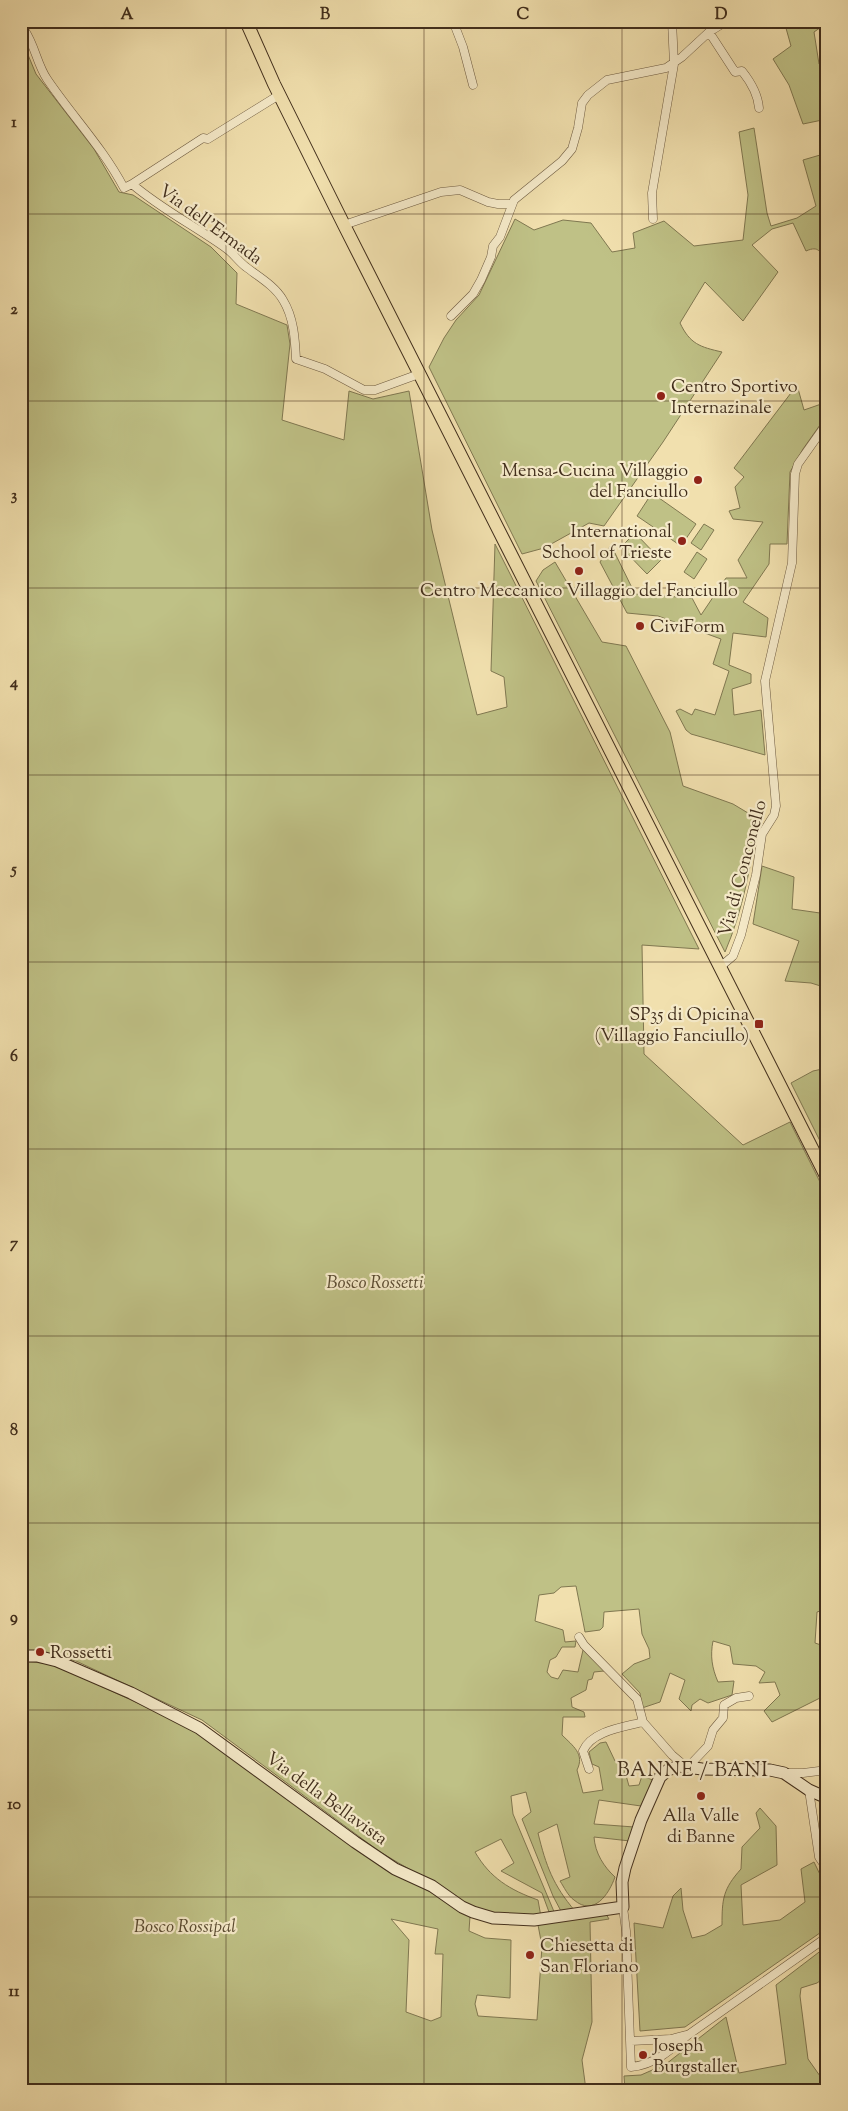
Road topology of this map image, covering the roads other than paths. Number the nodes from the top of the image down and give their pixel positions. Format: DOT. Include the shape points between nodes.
graph roads {
  1 [pos="246,21"];
  2 [pos="453,21"];
  3 [pos="672,21"];
  4 [pos="727,21"];
  5 [pos="25,31"];
  6 [pos="709,32"];
  7 [pos="674,64"];
  8 [pos="473,84"];
  9 [pos="279,95"];
  10 [pos="758,108"];
  11 [pos="132,184"];
  12 [pos="512,204"];
  13 [pos="653,219"];
  14 [pos="344,225"];
  15 [pos="451,316"];
  16 [pos="420,374"];
  17 [pos="827,422"];
  18 [pos="720,967"];
  19 [pos="827,1178"];
  20 [pos="579,1637"];
  21 [pos="21,1656"];
  22 [pos="749,1696"];
  23 [pos="643,1722"];
  24 [pos="672,1755"];
  25 [pos="687,1766"];
  26 [pos="589,1769"];
  27 [pos="827,1770"];
  28 [pos="663,1773"];
  29 [pos="784,1773"];
  30 [pos="809,1790"];
  31 [pos="827,1798"];
  32 [pos="827,1869"];
  33 [pos="623,1908"];
  34 [pos="827,1937"];
  35 [pos="688,2035"];
  36 [pos="667,2039"];
  37 [pos="631,2041"];
  38 [pos="666,2054"];
  1 -- 9 [label="main road"];
  2 -- 8 [label="street"];
  3 -- 7 [label="street"];
  4 -- 6 [label="street"];
  5 -- 11 [label="street, Via dell'Ermada" via="48,80 90,135 124,188"];
  6 -- 7 [label="street"];
  6 -- 10 [label="street" via="735,72 742,71 745,75 758,100"];
  7 -- 12 [label="street" via="607,80 597,86 582,103 576,139 567,156"];
  7 -- 13 [label="street" via="652,193"];
  9 -- 11 [label="street, Via dell'Ermada" via="208,139 203,138"];
  9 -- 14 [label="main road"];
  11 -- 16 [label="street, Via dell'Ermada" via="155,203 226,248 274,289 291,316 296,359 325,369 364,390 375,390"];
  12 -- 14 [label="street" via="488,202 460,190 441,192"];
  12 -- 15 [label="street" via="481,280 473,294"];
  14 -- 16 [label="main road"];
  16 -- 18 [label="main road"];
  17 -- 18 [label="street, Via di Conconello" via="798,464 795,474 792,563 765,681 776,806 762,834 756,875 734,956"];
  18 -- 19 [label="main road"];
  20 -- 23 [label="street" via="637,1698"];
  21 -- 33 [label="street, Via della Bellavista" via="57,1661 192,1724 362,1847 473,1912 493,1918 534,1920"];
  22 -- 25 [label="street" via="736,1698 724,1706 723,1718 713,1730 708,1746"];
  23 -- 24 [label="street"];
  23 -- 26 [label="street" via="612,1730 585,1746 583,1751"];
  24 -- 25 [label="street"];
  24 -- 28 [label="street"];
  25 -- 28 [label="street" via="674,1767"];
  25 -- 29 [label="street" via="702,1770 764,1769"];
  27 -- 29 [label="street"];
  28 -- 33 [label="street" via="652,1792 625,1868"];
  29 -- 30 [label="street"];
  30 -- 31 [label="street"];
  30 -- 32 [label="street" via="819,1857"];
  33 -- 37 [label="street"];
  34 -- 35 [label="street"];
  35 -- 36 [label="street"];
  35 -- 38 [label="street"];
  36 -- 37 [label="street"];
  36 -- 38 [label="street"];
  37 -- 38 [label="street" via="631,2067 651,2063"];
}
